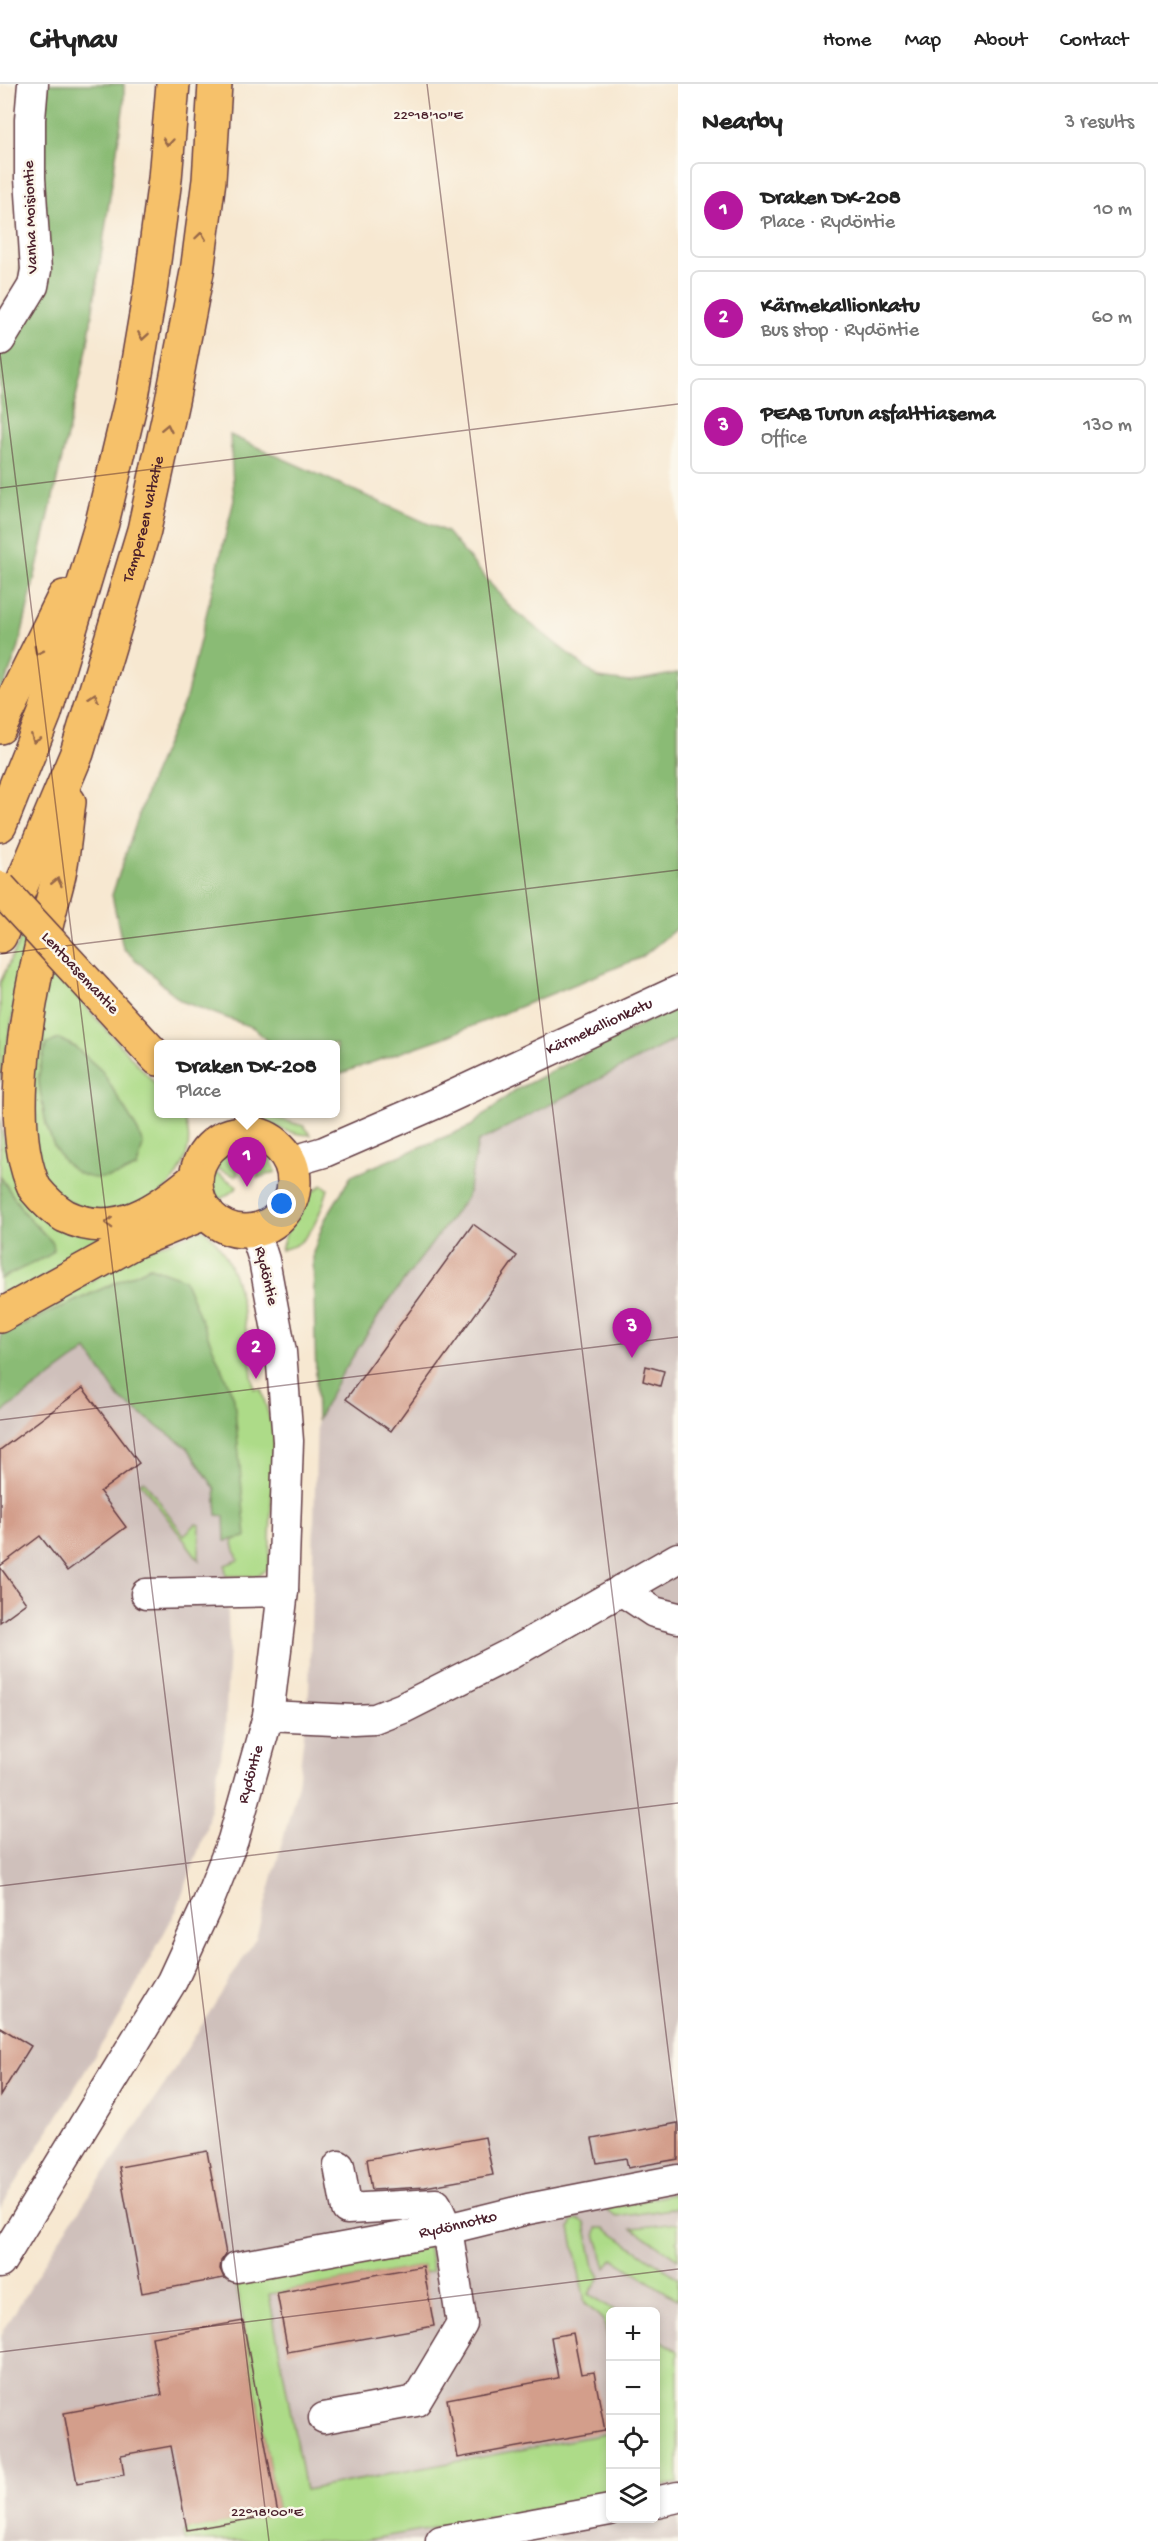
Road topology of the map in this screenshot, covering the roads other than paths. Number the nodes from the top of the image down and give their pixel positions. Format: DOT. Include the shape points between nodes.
graph roads {
  1 [pos="33,84"];
  2 [pos="173,84"];
  3 [pos="215,84"];
  4 [pos="0,340"];
  5 [pos="102,523"];
  6 [pos="0,727"];
  7 [pos="76,753"];
  8 [pos="0,825"];
  9 [pos="0,888"];
  10 [pos="0,936"];
  11 [pos="678,991"];
  12 [pos="154,1054"];
  13 [pos="218,1125"];
  14 [pos="290,1162"];
  15 [pos="196,1178"];
  16 [pos="207,1212"];
  17 [pos="254,1229"];
  18 [pos="0,1316"];
  19 [pos="678,1558"];
  20 [pos="283,1590"];
  21 [pos="621,1590"];
  22 [pos="146,1594"];
  23 [pos="678,1618"];
  24 [pos="268,1716"];
  25 [pos="339,2166"];
  26 [pos="678,2180"];
  27 [pos="447,2229"];
  28 [pos="0,2263"];
  29 [pos="237,2267"];
  30 [pos="324,2418"];
  31 [pos="678,2497"];
  32 [pos="660,2501"];
  33 [pos="606,2511"];
  34 [pos="441,2541"];
  1 -- 4 [label="street, Vanha Moisiontie" via="30,178 36,270 33,286"];
  2 -- 5 [label="main road, one-way" via="150,291 132,397"];
  7 -- 3 [label="main road, Tampereen valtatie, one-way" via="144,530 172,401 208,192"];
  5 -- 6 [label="main road, one-way"];
  5 -- 8 [label="main road, one-way" via="45,713"];
  7 -- 10 [label="main road, Tampereen valtatie"];
  15 -- 7 [label="main road, one-way" via="160,1207 128,1222 80,1221 56,1210 37,1192 22,1171 11,1139 7,1099 13,1048 58,879"];
  9 -- 12 [label="main road, Lentoasemantie, bridge"];
  11 -- 14 [label="street, Kärmekallionkatu" via="440,1102 324,1152"];
  13 -- 14 [label="main road" via="269,1139"];
  13 -- 15 [label="main road"];
  14 -- 17 [label="main road" via="290,1201 274,1221"];
  15 -- 16 [label="main road"];
  16 -- 17 [label="main road" via="224,1226"];
  16 -- 18 [label="main road" via="136,1241"];
  17 -- 20 [label="street, Rydöntie" via="264,1260 286,1400"];
  19 -- 21 [label="street"];
  20 -- 22 [label="street"];
  20 -- 24 [label="street, Rydöntie"];
  21 -- 23 [label="street" via="654,1612"];
  21 -- 24 [label="street" via="512,1653 375,1719"];
  24 -- 28 [label="street, Rydöntie" via="233,1840 172,1981"];
  25 -- 27 [label="street" via="347,2209 436,2204"];
  26 -- 27 [label="street, Rydönnotko"];
  27 -- 29 [label="street, Rydönnotko"];
  27 -- 30 [label="street" via="462,2324 416,2401"];
  31 -- 32 [label="street"];
  33 -- 34 [label="street"];
}
